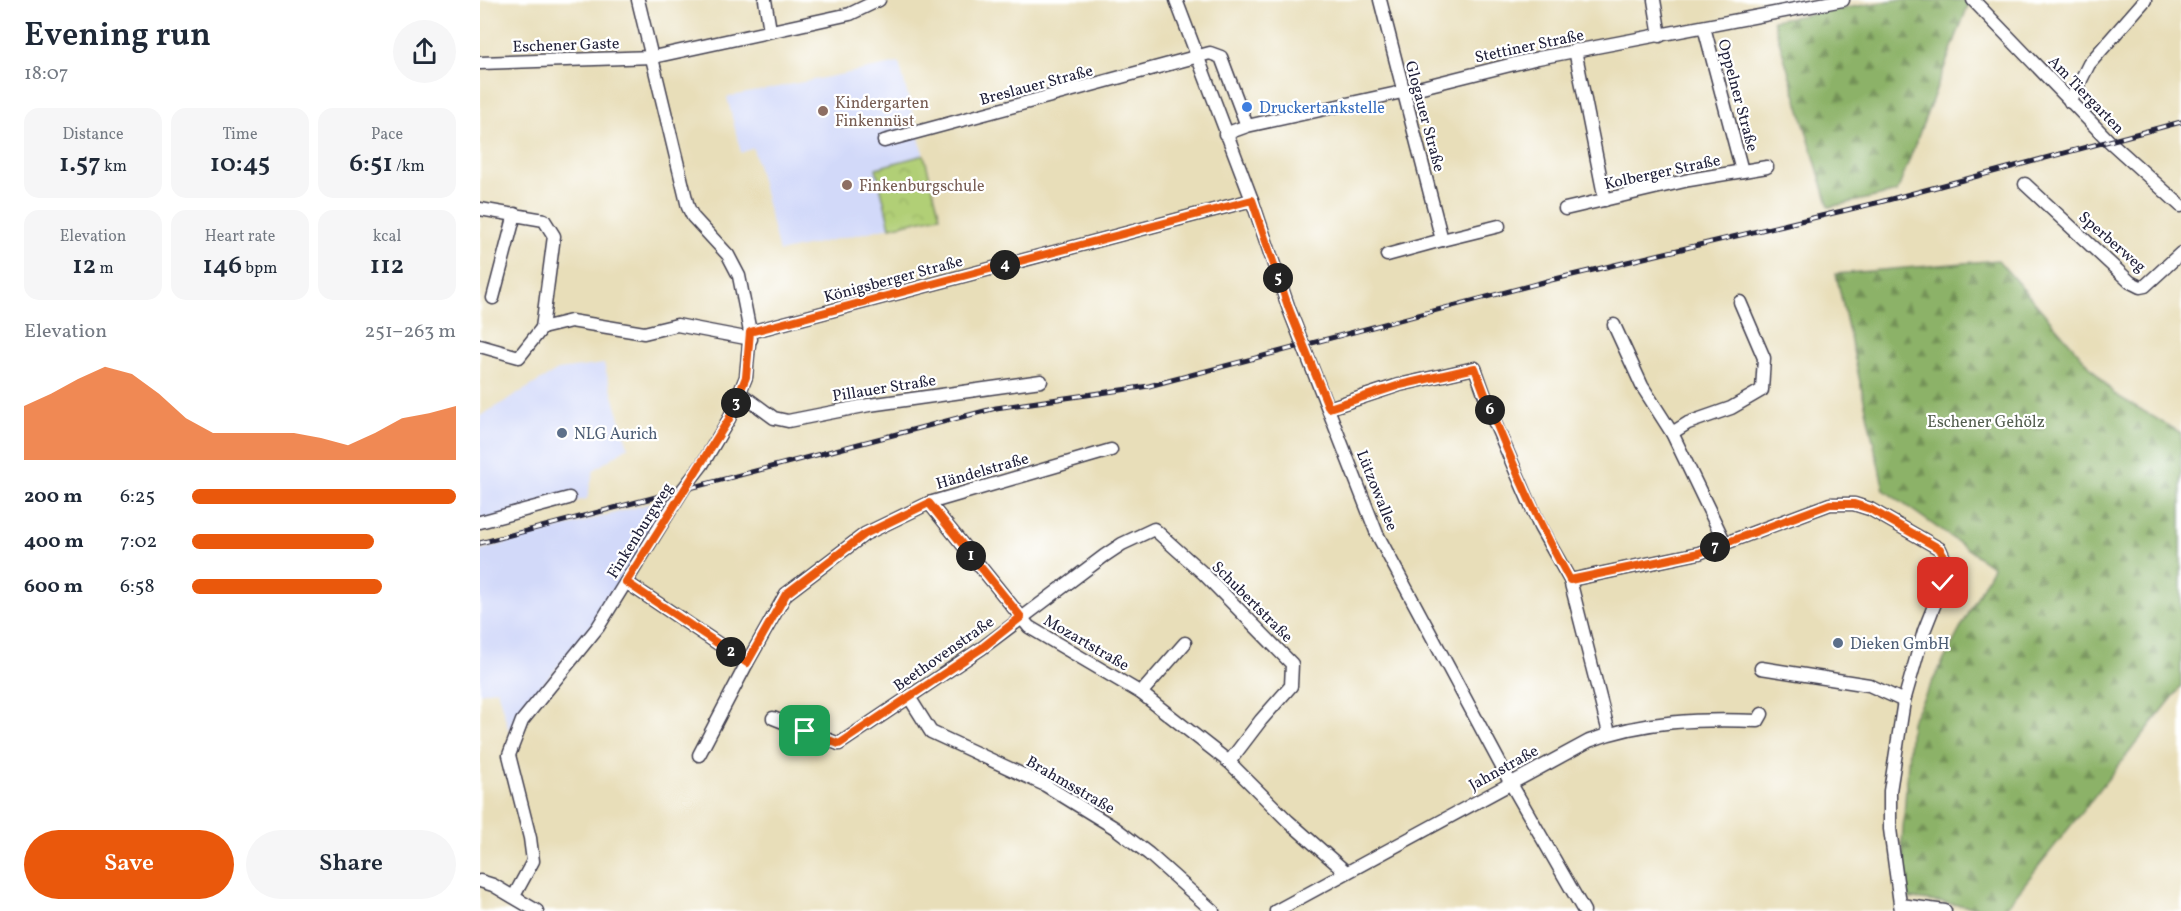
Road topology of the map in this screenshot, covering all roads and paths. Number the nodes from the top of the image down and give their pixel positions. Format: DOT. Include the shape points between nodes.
graph roads {
  1 [pos="638,0"];
  2 [pos="765,0"];
  3 [pos="879,0"];
  4 [pos="1176,0"];
  5 [pos="1380,0"];
  6 [pos="1654,0"];
  7 [pos="1843,0"];
  8 [pos="1973,0"];
  9 [pos="2145,0"];
  10 [pos="1704,27"];
  11 [pos="770,30"];
  12 [pos="1660,36"];
  13 [pos="1575,50"];
  14 [pos="653,57"];
  15 [pos="1195,57"];
  16 [pos="480,63"];
  17 [pos="1402,92"];
  18 [pos="2070,102"];
  19 [pos="1247,126"];
  20 [pos="1225,134"];
  21 [pos="884,141"];
  22 [pos="1767,167"];
  23 [pos="1742,171"];
  24 [pos="2025,184"];
  25 [pos="1252,200"];
  26 [pos="1605,200"];
  27 [pos="2181,206"];
  28 [pos="480,209"];
  29 [pos="1565,209"];
  30 [pos="515,214"];
  31 [pos="1499,226"];
  32 [pos="1442,240"];
  33 [pos="2181,253"];
  34 [pos="1387,255"];
  35 [pos="493,298"];
  36 [pos="1740,302"];
  37 [pos="1614,325"];
  38 [pos="542,328"];
  39 [pos="751,335"];
  40 [pos="480,346"];
  41 [pos="1041,381"];
  42 [pos="741,393"];
  43 [pos="1329,408"];
  44 [pos="1672,433"];
  45 [pos="1111,450"];
  46 [pos="569,498"];
  47 [pos="929,503"];
  48 [pos="480,522"];
  49 [pos="1154,530"];
  50 [pos="1725,543"];
  51 [pos="1570,580"];
  52 [pos="626,582"];
  53 [pos="1021,617"];
  54 [pos="1185,643"];
  55 [pos="747,663"];
  56 [pos="1761,668"];
  57 [pos="1141,693"];
  58 [pos="909,697"];
  59 [pos="1904,701"];
  60 [pos="1762,714"];
  61 [pos="773,717"];
  62 [pos="1609,733"];
  63 [pos="699,755"];
  64 [pos="1229,762"];
  65 [pos="1510,782"];
  66 [pos="1346,872"];
  67 [pos="480,881"];
  68 [pos="514,896"];
  69 [pos="1901,908"];
  70 [pos="537,911"];
  71 [pos="1213,911"];
  72 [pos="1276,911"];
  73 [pos="1584,911"];
  74 [pos="1945,911"];
  1 -- 14 [label="street, Finkenburgweg"];
  2 -- 11 [label="street"];
  3 -- 11 [label="street, Eschener Gaste" via="850,14"];
  4 -- 15 [label="street, Lützowallee"];
  5 -- 17 [label="street, Glogauer Straße"];
  6 -- 12 [label="street"];
  7 -- 10 [label="street, Stettiner Straße"];
  8 -- 18 [label="street, Am Tiergarten"];
  9 -- 18 [label="street" via="2089,64"];
  10 -- 12 [label="street, Stettiner Straße"];
  10 -- 23 [label="street, Oppelner Straße"];
  11 -- 14 [label="street, Eschener Gaste"];
  12 -- 13 [label="street, Stettiner Straße"];
  13 -- 17 [label="street, Stettiner Straße"];
  13 -- 26 [label="street"];
  14 -- 16 [label="street, Eschener Gaste"];
  14 -- 39 [label="street, Finkenburgweg" via="688,207 735,264"];
  15 -- 19 [label="street" via="1210,53 1221,57"];
  15 -- 20 [label="street, Lützowallee"];
  15 -- 21 [label="street, Breslauer Straße"];
  17 -- 19 [label="street, Stettiner Straße"];
  17 -- 32 [label="street, Glogauer Straße"];
  18 -- 27 [label="street, Am Tiergarten"];
  19 -- 20 [label="street, Stettiner Straße"];
  20 -- 25 [label="street, Lützowallee"];
  22 -- 23 [label="street, Kolberger Straße"];
  23 -- 26 [label="street, Kolberger Straße"];
  24 -- 33 [label="street, Sperberweg" via="2130,282 2145,286"];
  25 -- 39 [label="street, Königsberger Straße"];
  25 -- 43 [label="street, Lützowallee" via="1289,309"];
  26 -- 29 [label="street, Kolberger Straße"];
  28 -- 30 [label="street"];
  30 -- 35 [label="street"];
  30 -- 38 [label="street" via="544,220 554,236"];
  31 -- 32 [label="street"];
  32 -- 34 [label="street"];
  36 -- 44 [label="street" via="1764,358 1762,390"];
  37 -- 44 [label="street" via="1642,386"];
  38 -- 39 [label="street" via="571,321 644,333 677,325"];
  38 -- 40 [label="street" via="519,357"];
  39 -- 42 [label="street, Finkenburgweg"];
  41 -- 42 [label="street, Pillauer Straße" via="869,405 788,421 774,418"];
  42 -- 52 [label="street, Finkenburgweg" via="702,465"];
  43 -- 51 [label="street" via="1400,385 1475,368 1540,527"];
  43 -- 65 [label="street, Lützowallee" via="1377,534"];
  44 -- 50 [label="street"];
  45 -- 47 [label="street, Händelstraße"];
  46 -- 48 [label="street"];
  47 -- 53 [label="street, Mozartstraße"];
  47 -- 55 [label="street, Händelstraße" via="865,534 786,594"];
  49 -- 53 [label="street, Beethovenstraße" via="1122,544"];
  49 -- 64 [label="street, Schubertstraße" via="1204,574 1292,664 1291,686"];
  50 -- 51 [label="street" via="1699,553"];
  50 -- 59 [label="street" via="1830,504 1854,504 1940,549 1947,565 1943,583"];
  51 -- 62 [label="street"];
  52 -- 55 [label="street"];
  52 -- 68 [label="street, Finkenburgweg" via="598,627 522,721 509,755 533,861"];
  53 -- 57 [label="street, Mozartstraße" via="1029,627"];
  53 -- 58 [label="street, Beethovenstraße"];
  54 -- 57 [label="street"];
  55 -- 63 [label="street, Händelstraße"];
  56 -- 59 [label="street" via="1869,686"];
  57 -- 64 [label="street, Mozartstraße"];
  58 -- 61 [label="street, Beethovenstraße" via="839,744"];
  58 -- 71 [label="street, Brahmsstraße" via="931,732 1045,785 1115,828"];
  59 -- 69 [label="street" via="1890,791 1890,829"];
  60 -- 62 [label="street, Jahnstraße" via="1758,721 1702,719"];
  62 -- 65 [label="street, Jahnstraße"];
  64 -- 66 [label="street, Mozartstraße"];
  65 -- 66 [label="street, Jahnstraße"];
  65 -- 73 [label="street, Lützowallee"];
  66 -- 72 [label="street, Jahnstraße"];
  67 -- 68 [label="street"];
  68 -- 70 [label="street"];
  69 -- 74 [label="street"];
}
